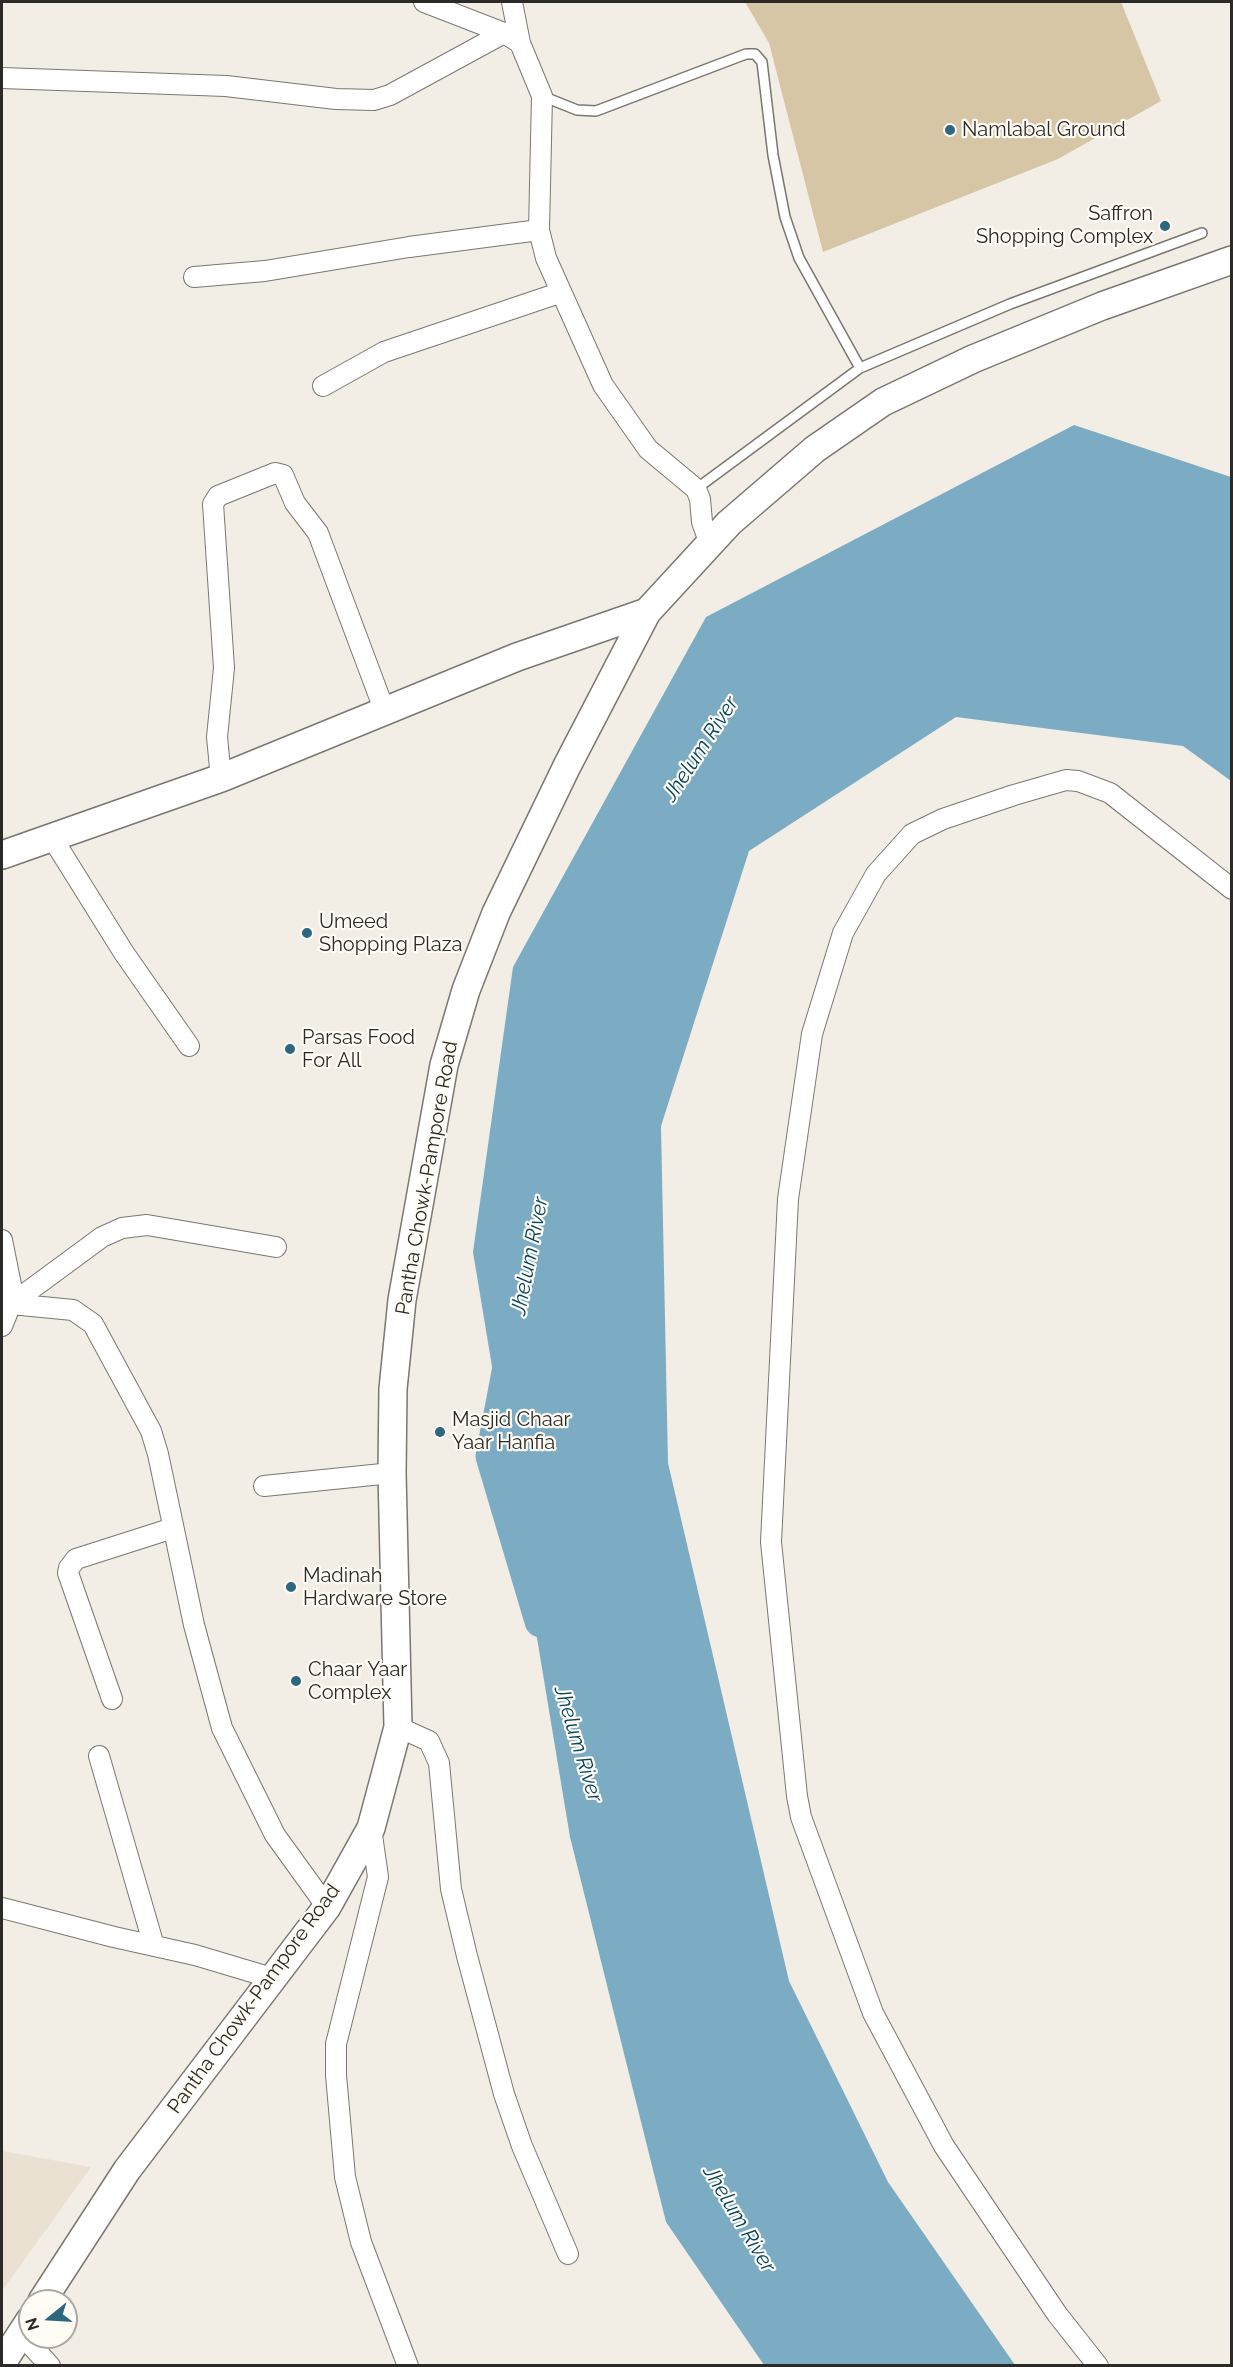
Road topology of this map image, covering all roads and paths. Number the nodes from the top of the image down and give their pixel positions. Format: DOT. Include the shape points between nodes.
graph roads {
  1 [pos="424,2"];
  2 [pos="512,2"];
  3 [pos="512,38"];
  4 [pos="2,78"];
  5 [pos="542,96"];
  6 [pos="539,230"];
  7 [pos="1202,233"];
  8 [pos="1232,260"];
  9 [pos="194,278"];
  10 [pos="559,293"];
  11 [pos="860,368"];
  12 [pos="323,386"];
  13 [pos="696,489"];
  14 [pos="710,544"];
  15 [pos="647,612"];
  16 [pos="385,712"];
  17 [pos="221,778"];
  18 [pos="51,836"];
  19 [pos="3,858"];
  20 [pos="1232,889"];
  21 [pos="189,1046"];
  22 [pos="2,1240"];
  23 [pos="276,1247"];
  24 [pos="10,1304"];
  25 [pos="2,1326"];
  26 [pos="392,1473"];
  27 [pos="264,1486"];
  28 [pos="173,1528"];
  29 [pos="112,1699"];
  30 [pos="398,1727"];
  31 [pos="99,1756"];
  32 [pos="370,1828"];
  33 [pos="327,1906"];
  34 [pos="2,1908"];
  35 [pos="154,1946"];
  36 [pos="272,1978"];
  37 [pos="568,2254"];
  38 [pos="50,2289"];
  39 [pos="18,2339"];
  40 [pos="40,2349"];
  41 [pos="2,2363"];
  42 [pos="50,2366"];
  43 [pos="408,2366"];
  44 [pos="1098,2366"];
  1 -- 3 [label="street"];
  2 -- 3 [label="street"];
  3 -- 4 [label="street" via="374,100 226,86"];
  3 -- 5 [label="street"];
  5 -- 6 [label="street"];
  5 -- 11 [label="lane" via="577,110 596,111 746,54 755,54 762,63 773,155 788,227 799,258"];
  6 -- 9 [label="street"];
  6 -- 10 [label="street"];
  7 -- 11 [label="lane" via="1010,304"];
  8 -- 14 [label="main road, Pantha Chowk-Pampore Road" via="973,358 883,402 815,449"];
  10 -- 12 [label="street" via="384,352"];
  10 -- 13 [label="street" via="603,385 636,435"];
  11 -- 13 [label="lane"];
  13 -- 14 [label="street"];
  14 -- 15 [label="main road, Pantha Chowk-Pampore Road"];
  15 -- 16 [label="main road" via="517,657"];
  15 -- 26 [label="main road, Pantha Chowk-Pampore Road" via="496,913 453,1033 402,1300 393,1389"];
  16 -- 17 [label="main road"];
  16 -- 17 [label="street" via="318,532 295,503 283,475 277,472 218,496 213,504 224,657 217,737"];
  17 -- 18 [label="main road"];
  18 -- 19 [label="main road"];
  18 -- 21 [label="street" via="124,953"];
  20 -- 44 [label="street" via="1110,793 1078,781 1066,780 1014,795 912,834 876,874 843,933 812,1034 788,1199 771,1542 801,1817 873,2013 939,2136 1057,2314"];
  22 -- 24 [label="street" via="11,1285"];
  23 -- 24 [label="street" via="147,1225 122,1228 102,1237"];
  24 -- 25 [label="street"];
  24 -- 28 [label="street" via="73,1310 93,1324 151,1431"];
  26 -- 27 [label="street"];
  26 -- 30 [label="main road, Pantha Chowk-Pampore Road"];
  28 -- 29 [label="street" via="76,1559 69,1568"];
  28 -- 33 [label="street" via="222,1728 275,1835"];
  30 -- 32 [label="main road, Pantha Chowk-Pampore Road"];
  30 -- 37 [label="street" via="429,1741 439,1763 451,1889 467,1956 504,2094"];
  31 -- 35 [label="street"];
  32 -- 33 [label="main road, Pantha Chowk-Pampore Road"];
  32 -- 43 [label="street" via="378,1877 336,2043 336,2075 345,2176 361,2242"];
  33 -- 36 [label="main road, Pantha Chowk-Pampore Road"];
  34 -- 35 [label="street"];
  35 -- 36 [label="street"];
  36 -- 38 [label="main road, Pantha Chowk-Pampore Road" via="127,2170"];
  39 -- 41 [label="main road"];
  40 -- 42 [label="street"];
}
